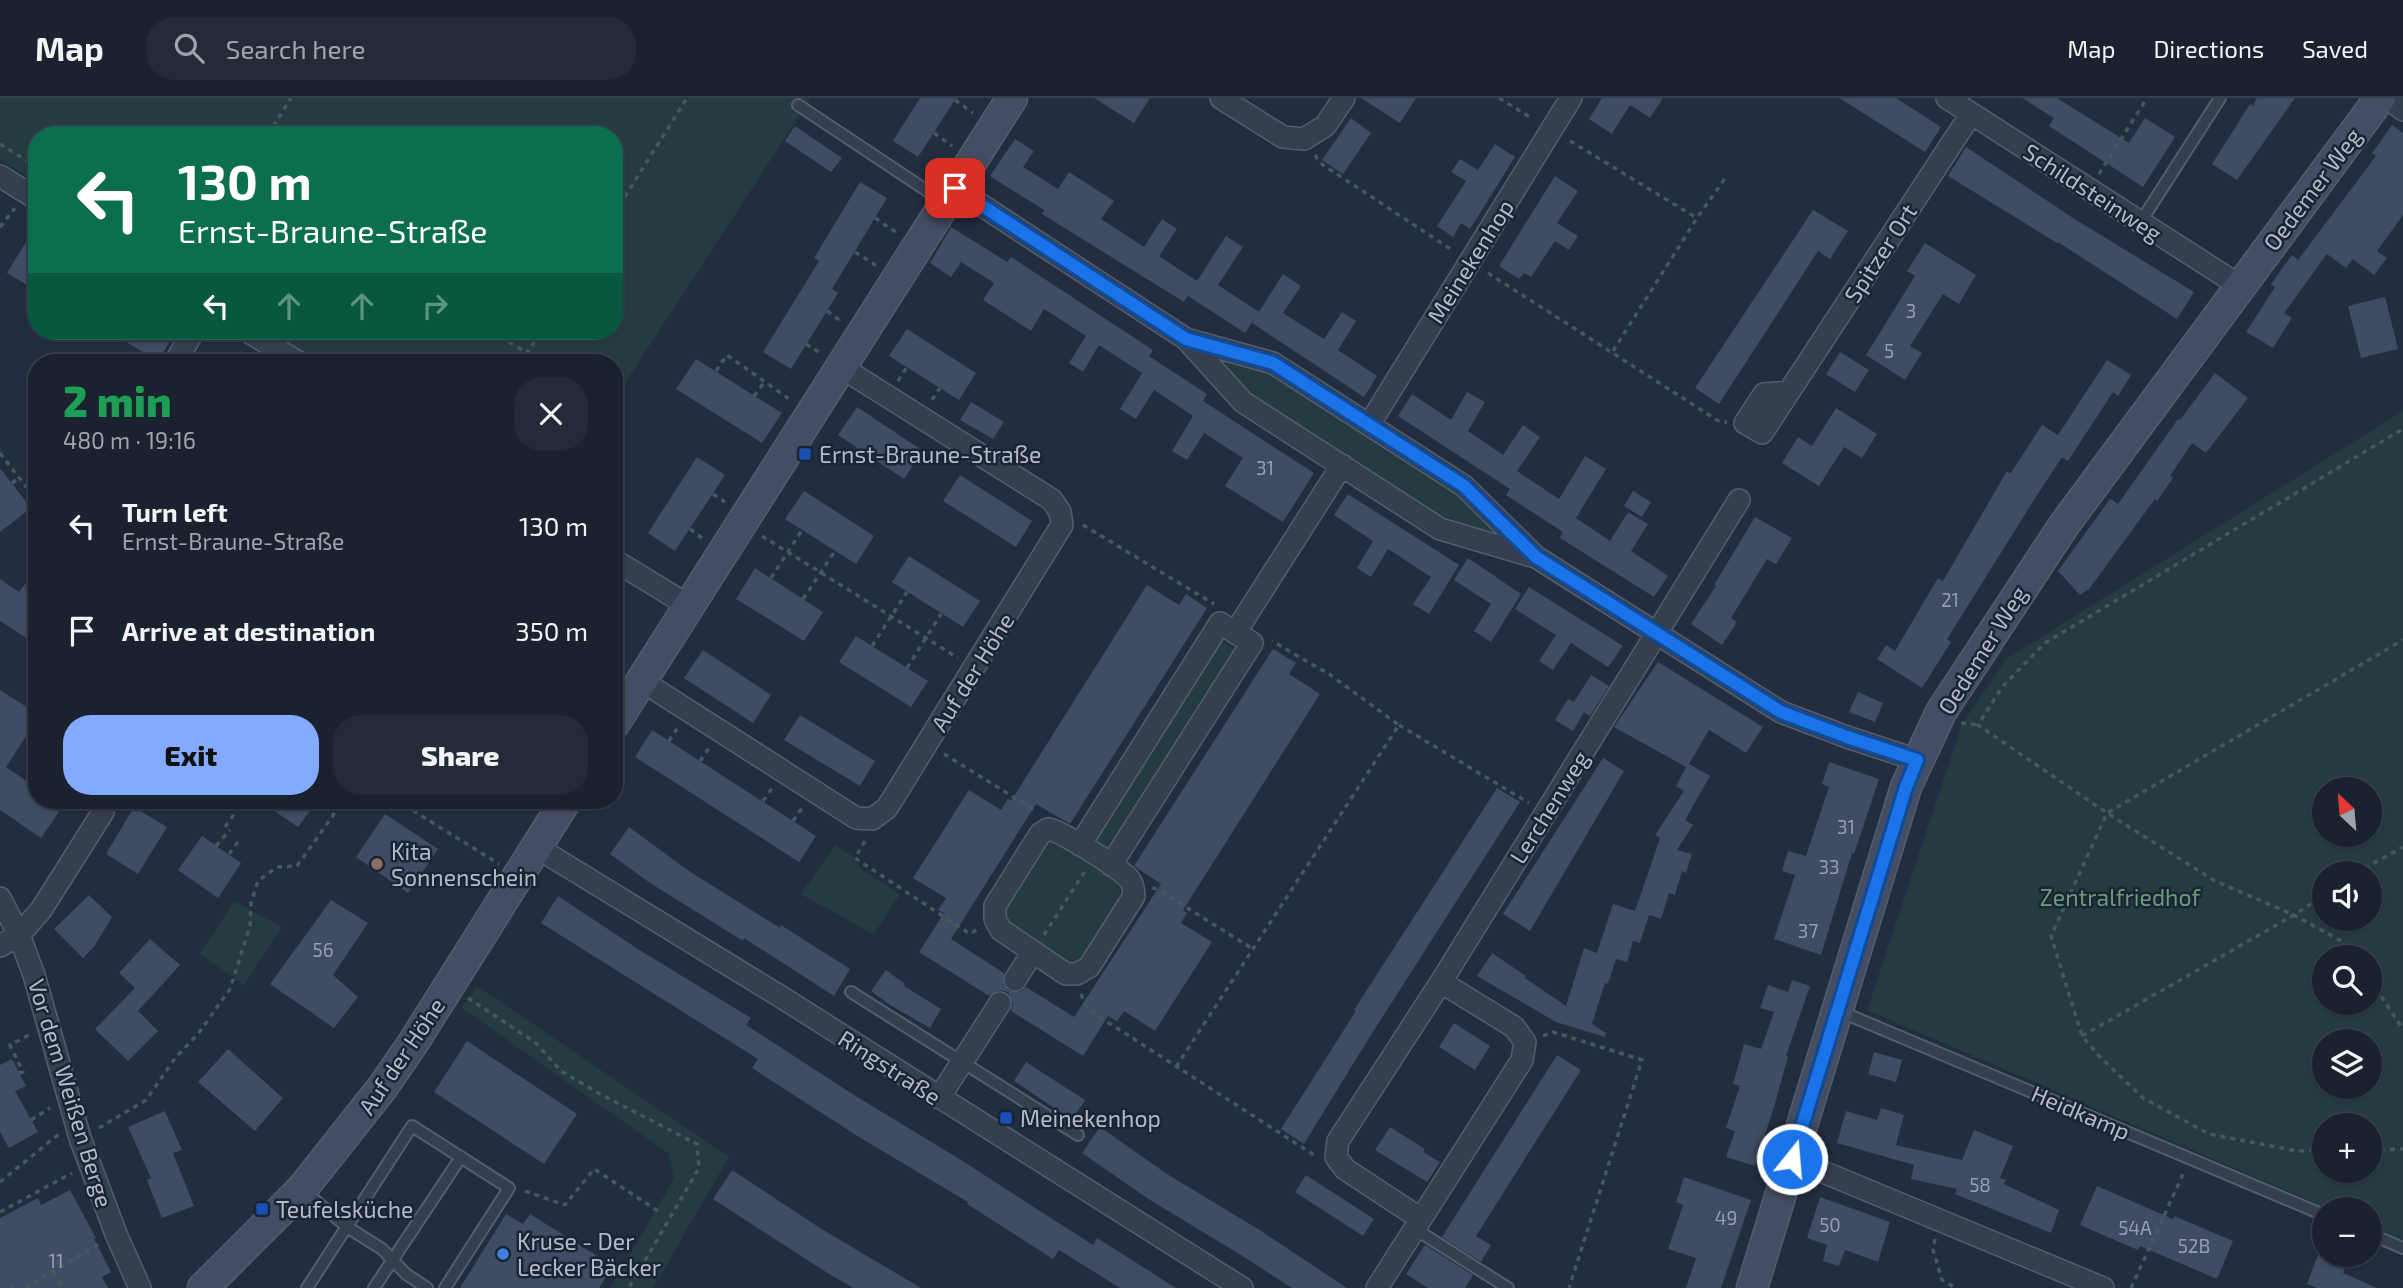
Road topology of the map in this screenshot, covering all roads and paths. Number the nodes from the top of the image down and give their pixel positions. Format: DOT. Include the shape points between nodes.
graph roads {
  1 [pos="291,98"];
  2 [pos="687,98"];
  3 [pos="1012,98"];
  4 [pos="1221,98"];
  5 [pos="1344,98"];
  6 [pos="1499,98"];
  7 [pos="1571,98"];
  8 [pos="1947,98"];
  9 [pos="2147,98"];
  10 [pos="2220,98"];
  11 [pos="2380,98"];
  12 [pos="2386,98"];
  13 [pos="798,105"];
  14 [pos="2403,110"];
  15 [pos="1971,114"];
  16 [pos="274,126"];
  17 [pos="1551,130"];
  18 [pos="1304,139"];
  19 [pos="0,144"];
  20 [pos="28,161"];
  21 [pos="0,176"];
  22 [pos="1726,177"];
  23 [pos="2088,190"];
  24 [pos="28,193"];
  25 [pos="950,196"];
  26 [pos="623,200"];
  27 [pos="1697,218"];
  28 [pos="2140,223"];
  29 [pos="1469,262"];
  30 [pos="2240,285"];
  31 [pos="1186,339"];
  32 [pos="262,340"];
  33 [pos="506,340"];
  34 [pos="535,340"];
  35 [pos="1613,351"];
  36 [pos="527,353"];
  37 [pos="285,354"];
  38 [pos="841,367"];
  39 [pos="716,371"];
  40 [pos="765,381"];
  41 [pos="754,396"];
  42 [pos="811,414"];
  43 [pos="1745,423"];
  44 [pos="1369,425"];
  45 [pos="2403,429"];
  46 [pos="0,453"];
  47 [pos="1342,466"];
  48 [pos="19,478"];
  49 [pos="12,484"];
  50 [pos="28,488"];
  51 [pos="1739,500"];
  52 [pos="1060,512"];
  53 [pos="742,523"];
  54 [pos="802,530"];
  55 [pos="835,551"];
  56 [pos="788,552"];
  57 [pos="1536,557"];
  58 [pos="623,566"];
  59 [pos="820,572"];
  60 [pos="771,578"];
  61 [pos="907,592"];
  62 [pos="803,599"];
  63 [pos="689,606"];
  64 [pos="941,614"];
  65 [pos="891,616"];
  66 [pos="1657,632"];
  67 [pos="1236,633"];
  68 [pos="926,638"];
  69 [pos="2403,640"];
  70 [pos="872,646"];
  71 [pos="907,668"];
  72 [pos="974,668"];
  73 [pos="642,681"];
  74 [pos="623,710"];
  75 [pos="682,721"];
  76 [pos="1399,724"];
  77 [pos="669,741"];
  78 [pos="928,744"];
  79 [pos="1917,760"];
  80 [pos="103,809"];
  81 [pos="239,809"];
  82 [pos="338,809"];
  83 [pos="410,809"];
  84 [pos="561,809"];
  85 [pos="1545,813"];
  86 [pos="2106,813"];
  87 [pos="872,819"];
  88 [pos="1048,829"];
  89 [pos="242,838"];
  90 [pos="216,846"];
  91 [pos="537,848"];
  92 [pos="2403,848"];
  93 [pos="229,854"];
  94 [pos="1095,855"];
  95 [pos="2379,861"];
  96 [pos="518,876"];
  97 [pos="1133,884"];
  98 [pos="0,898"];
  99 [pos="2312,903"];
  100 [pos="2294,915"];
  101 [pos="995,919"];
  102 [pos="19,935"];
  103 [pos="2345,945"];
  104 [pos="0,946"];
  105 [pos="1253,950"];
  106 [pos="1033,952"];
  107 [pos="1077,974"];
  108 [pos="1015,980"];
  109 [pos="1441,982"];
  110 [pos="449,986"];
  111 [pos="851,992"];
  112 [pos="2382,998"];
  113 [pos="1000,1003"];
  114 [pos="1838,1010"];
  115 [pos="49,1026"];
  116 [pos="2403,1029"];
  117 [pos="2082,1035"];
  118 [pos="1525,1042"];
  119 [pos="962,1062"];
  120 [pos="1176,1067"];
  121 [pos="19,1073"];
  122 [pos="939,1098"];
  123 [pos="77,1130"];
  124 [pos="1077,1135"];
  125 [pos="2403,1149"];
  126 [pos="2312,1150"];
  127 [pos="2382,1150"];
  128 [pos="461,1157"];
  129 [pos="1336,1157"];
  130 [pos="2191,1158"];
  131 [pos="1792,1159"];
  132 [pos="89,1164"];
  133 [pos="0,1182"];
  134 [pos="509,1188"];
  135 [pos="302,1189"];
  136 [pos="2312,1210"];
  137 [pos="0,1212"];
  138 [pos="661,1213"];
  139 [pos="1939,1220"];
  140 [pos="1418,1224"];
  141 [pos="346,1227"];
  142 [pos="116,1234"];
  143 [pos="2382,1239"];
  144 [pos="2403,1248"];
  145 [pos="392,1259"];
  146 [pos="56,1260"];
  147 [pos="61,1269"];
  148 [pos="54,1272"];
  149 [pos="61,1285"];
  150 [pos="25,1288"];
  151 [pos="140,1288"];
  152 [pos="203,1288"];
  153 [pos="307,1288"];
  154 [pos="374,1288"];
  155 [pos="427,1288"];
  156 [pos="445,1288"];
  157 [pos="629,1288"];
  158 [pos="1242,1288"];
  159 [pos="1377,1288"];
  160 [pos="1507,1288"];
  161 [pos="1569,1288"];
  162 [pos="1752,1288"];
  163 [pos="1956,1288"];
  164 [pos="2103,1288"];
  165 [pos="2132,1288"];
  1 -- 16 [label="path"];
  2 -- 26 [label="path"];
  3 -- 25 [label="street"];
  4 -- 18 [label="street" via="1283,136"];
  5 -- 18 [label="street" via="1325,126"];
  6 -- 17 [label="path"];
  7 -- 17 [label="street, Meinekenhop"];
  8 -- 15 [label="street, Schildsteinweg"];
  9 -- 23 [label="path"];
  10 -- 28 [label="lane"];
  11 -- 30 [label="street, Oedemer Weg"];
  12 -- 14 [label="street"];
  13 -- 25 [label="lane"];
  15 -- 23 [label="street, Schildsteinweg"];
  15 -- 43 [label="street, Spitzer Ort" via="1789,392 1763,394"];
  17 -- 27 [label="path"];
  17 -- 29 [label="street, Meinekenhop"];
  18 -- 29 [label="path" via="1320,163"];
  19 -- 20 [label="path"];
  21 -- 24 [label="street"];
  22 -- 27 [label="path"];
  23 -- 28 [label="street, Schildsteinweg"];
  25 -- 31 [label="street"];
  25 -- 38 [label="street"];
  27 -- 35 [label="path"];
  28 -- 30 [label="street, Schildsteinweg"];
  29 -- 35 [label="path"];
  29 -- 44 [label="street, Meinekenhop"];
  30 -- 79 [label="street, Oedemer Weg" via="2064,524 1941,712"];
  31 -- 44 [label="street" via="1273,363"];
  31 -- 47 [label="street" via="1243,402"];
  32 -- 37 [label="street"];
  33 -- 36 [label="path"];
  34 -- 36 [label="path"];
  35 -- 43 [label="path" via="1720,422"];
  38 -- 42 [label="street"];
  38 -- 52 [label="street" via="1052,500"];
  39 -- 40 [label="path" via="727,355"];
  40 -- 41 [label="path"];
  40 -- 42 [label="path"];
  42 -- 53 [label="street"];
  44 -- 57 [label="street" via="1464,486"];
  45 -- 86 [label="path" via="2045,643 2003,687 1978,725"];
  46 -- 48 [label="path"];
  47 -- 57 [label="street" via="1440,529"];
  47 -- 67 [label="street"];
  48 -- 49 [label="path"];
  48 -- 50 [label="path"];
  51 -- 66 [label="street"];
  52 -- 67 [label="path" via="1217,606"];
  52 -- 72 [label="street, Auf der Höhe" via="1062,526"];
  53 -- 56 [label="path"];
  53 -- 63 [label="street"];
  54 -- 56 [label="path"];
  55 -- 59 [label="path"];
  56 -- 59 [label="path"];
  56 -- 60 [label="path"];
  57 -- 66 [label="street"];
  58 -- 63 [label="street"];
  59 -- 62 [label="path"];
  59 -- 65 [label="path"];
  61 -- 65 [label="path"];
  63 -- 73 [label="street"];
  64 -- 68 [label="path"];
  65 -- 68 [label="path"];
  65 -- 70 [label="path"];
  66 -- 79 [label="street" via="1781,712"];
  66 -- 85 [label="street, Lerchenweg"];
  67 -- 76 [label="path" via="1266,637 1329,674"];
  67 -- 94 [label="street"];
  67 -- 94 [label="street"];
  68 -- 71 [label="path"];
  68 -- 72 [label="path"];
  69 -- 86 [label="path"];
  72 -- 78 [label="street, Auf der Höhe"];
  73 -- 74 [label="street"];
  73 -- 87 [label="street" via="856,818"];
  75 -- 77 [label="path"];
  76 -- 85 [label="path"];
  76 -- 105 [label="path"];
  78 -- 87 [label="street, Auf der Höhe" via="887,808"];
  78 -- 88 [label="path" via="1042,815"];
  79 -- 114 [label="street, Oedemer Weg"];
  80 -- 102 [label="street" via="41,910"];
  81 -- 90 [label="path"];
  82 -- 123 [label="path" via="298,866 277,867 258,881 250,926 230,989 146,1100"];
  83 -- 96 [label="path"];
  84 -- 91 [label="street, Auf der Höhe"];
  85 -- 109 [label="street, Lerchenweg"];
  86 -- 100 [label="path" via="2215,881"];
  86 -- 117 [label="path" via="2051,936"];
  87 -- 101 [label="path" via="855,858 970,934"];
  88 -- 94 [label="street"];
  88 -- 101 [label="street" via="1040,834 995,906"];
  89 -- 93 [label="path"];
  91 -- 96 [label="street, Auf der Höhe"];
  91 -- 122 [label="street, Ringstraße"];
  92 -- 95 [label="path"];
  94 -- 97 [label="street"];
  94 -- 106 [label="path"];
  96 -- 110 [label="street, Auf der Höhe"];
  97 -- 105 [label="path" via="1157,889"];
  97 -- 107 [label="street" via="1134,896 1089,967"];
  98 -- 102 [label="street, Vor dem Weißen Berge"];
  99 -- 100 [label="path"];
  100 -- 103 [label="path"];
  100 -- 117 [label="path"];
  101 -- 106 [label="street" via="1001,930"];
  102 -- 104 [label="street"];
  102 -- 115 [label="street, Vor dem Weißen Berge"];
  105 -- 120 [label="path"];
  106 -- 107 [label="street" via="1066,974"];
  106 -- 108 [label="street"];
  107 -- 120 [label="path" via="1084,1003"];
  109 -- 118 [label="street" via="1514,1027"];
  109 -- 129 [label="street, Lerchenweg" via="1338,1141"];
  110 -- 135 [label="street, Auf der Höhe" via="382,1088"];
  110 -- 157 [label="path" via="536,1043 561,1070 697,1144 699,1168"];
  111 -- 119 [label="lane"];
  112 -- 116 [label="path"];
  113 -- 119 [label="street"];
  114 -- 130 [label="lane, Heidkamp"];
  114 -- 131 [label="street, Oedemer Weg"];
  115 -- 121 [label="path" via="10,1045 23,1072"];
  115 -- 123 [label="street, Vor dem Weißen Berge"];
  117 -- 126 [label="path" via="2143,1098 2210,1134"];
  118 -- 140 [label="street" via="1522,1060"];
  118 -- 161 [label="path" via="1553,1032 1642,1060"];
  119 -- 122 [label="street"];
  119 -- 124 [label="lane"];
  120 -- 129 [label="path" via="1304,1150 1321,1159"];
  122 -- 158 [label="street, Ringstraße"];
  123 -- 132 [label="street, Vor dem Weißen Berge"];
  123 -- 133 [label="path"];
  125 -- 127 [label="path"];
  128 -- 134 [label="lane"];
  128 -- 141 [label="lane" via="412,1126"];
  128 -- 145 [label="lane"];
  129 -- 140 [label="street" via="1345,1169"];
  130 -- 136 [label="lane, Heidkamp"];
  130 -- 165 [label="path"];
  131 -- 139 [label="street"];
  131 -- 162 [label="street, Oedemer Weg"];
  132 -- 137 [label="path"];
  132 -- 142 [label="street, Vor dem Weißen Berge"];
  134 -- 138 [label="path" via="565,1205 594,1169"];
  134 -- 156 [label="lane"];
  135 -- 141 [label="lane"];
  135 -- 152 [label="street, Auf der Höhe"];
  139 -- 163 [label="path" via="1933,1251 1942,1280"];
  139 -- 164 [label="street"];
  140 -- 159 [label="street"];
  140 -- 160 [label="lane"];
  141 -- 145 [label="lane"];
  141 -- 153 [label="lane"];
  142 -- 147 [label="path"];
  142 -- 151 [label="street, Vor dem Weißen Berge"];
  143 -- 144 [label="lane"];
  145 -- 154 [label="lane"];
  145 -- 155 [label="lane"];
  146 -- 147 [label="path"];
  147 -- 148 [label="path"];
  148 -- 149 [label="path"];
  148 -- 150 [label="path"];
}
